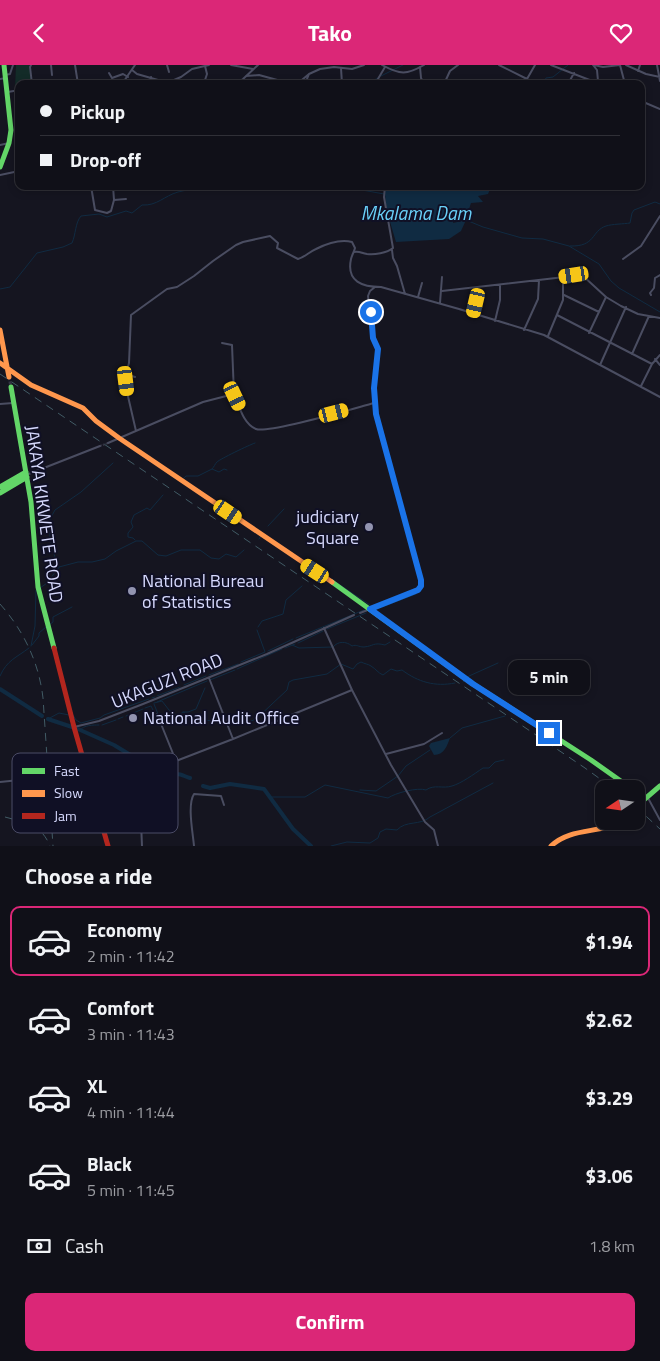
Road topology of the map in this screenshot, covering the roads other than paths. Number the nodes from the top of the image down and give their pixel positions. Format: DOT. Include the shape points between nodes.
graph roads {
  1 [pos="4,65"];
  2 [pos="13,65"];
  3 [pos="31,65"];
  4 [pos="51,65"];
  5 [pos="76,65"];
  6 [pos="135,65"];
  7 [pos="167,65"];
  8 [pos="190,65"];
  9 [pos="210,65"];
  10 [pos="231,65"];
  11 [pos="258,65"];
  12 [pos="364,65"];
  13 [pos="424,65"];
  14 [pos="458,65"];
  15 [pos="500,65"];
  16 [pos="535,65"];
  17 [pos="550,65"];
  18 [pos="594,65"];
  19 [pos="620,65"];
  20 [pos="626,65"];
  21 [pos="640,65"];
  22 [pos="656,65"];
  23 [pos="205,66"];
  24 [pos="385,66"];
  25 [pos="555,66"];
  26 [pos="342,67"];
  27 [pos="420,67"];
  28 [pos="192,69"];
  29 [pos="253,69"];
  30 [pos="132,70"];
  31 [pos="638,71"];
  32 [pos="169,72"];
  33 [pos="109,73"];
  34 [pos="574,73"];
  35 [pos="309,74"];
  36 [pos="52,75"];
  37 [pos="246,76"];
  38 [pos="128,77"];
  39 [pos="151,77"];
  40 [pos="660,77"];
  41 [pos="4,78"];
  42 [pos="32,80"];
  43 [pos="78,80"];
  44 [pos="125,80"];
  45 [pos="150,80"];
  46 [pos="162,80"];
  47 [pos="205,80"];
  48 [pos="241,80"];
  49 [pos="276,80"];
  50 [pos="302,80"];
  51 [pos="307,80"];
  52 [pos="342,80"];
  53 [pos="377,80"];
  54 [pos="422,80"];
  55 [pos="446,80"];
  56 [pos="570,80"];
  57 [pos="592,80"];
  58 [pos="599,80"];
  59 [pos="624,80"];
  60 [pos="660,81"];
  61 [pos="15,91"];
  62 [pos="8,92"];
  63 [pos="645,103"];
  64 [pos="660,109"];
  65 [pos="9,143"];
  66 [pos="0,145"];
  67 [pos="0,167"];
  68 [pos="15,172"];
  69 [pos="0,175"];
  70 [pos="92,190"];
  71 [pos="113,190"];
  72 [pos="385,190"];
  73 [pos="126,199"];
  74 [pos="114,200"];
  75 [pos="660,216"];
  76 [pos="392,250"];
  77 [pos="354,252"];
  78 [pos="624,259"];
  79 [pos="660,275"];
  80 [pos="442,277"];
  81 [pos="563,277"];
  82 [pos="539,280"];
  83 [pos="422,283"];
  84 [pos="500,285"];
  85 [pos="375,287"];
  86 [pos="477,287"];
  87 [pos="442,291"];
  88 [pos="405,294"];
  89 [pos="564,295"];
  90 [pos="651,295"];
  91 [pos="418,297"];
  92 [pos="606,297"];
  93 [pos="440,303"];
  94 [pos="626,307"];
  95 [pos="599,312"];
  96 [pos="474,313"];
  97 [pos="557,315"];
  98 [pos="649,316"];
  99 [pos="660,318"];
  100 [pos="495,321"];
  101 [pos="0,329"];
  102 [pos="524,330"];
  103 [pos="590,333"];
  104 [pos="548,337"];
  105 [pos="222,343"];
  106 [pos="611,343"];
  107 [pos="632,354"];
  108 [pos="660,355"];
  109 [pos="655,359"];
  110 [pos="0,363"];
  111 [pos="652,364"];
  112 [pos="600,365"];
  113 [pos="660,365"];
  114 [pos="8,369"];
  115 [pos="126,374"];
  116 [pos="9,377"];
  117 [pos="135,377"];
  118 [pos="641,386"];
  119 [pos="11,387"];
  120 [pos="234,393"];
  121 [pos="660,397"];
  122 [pos="14,403"];
  123 [pos="374,403"];
  124 [pos="0,404"];
  125 [pos="136,431"];
  126 [pos="119,438"];
  127 [pos="108,443"];
  128 [pos="100,446"];
  129 [pos="26,475"];
  130 [pos="0,487"];
  131 [pos="0,493"];
  132 [pos="370,609"];
  133 [pos="360,613"];
  134 [pos="354,615"];
  135 [pos="324,628"];
  136 [pos="208,678"];
  137 [pos="352,690"];
  138 [pos="157,714"];
  139 [pos="74,727"];
  140 [pos="442,733"];
  141 [pos="233,739"];
  142 [pos="82,753"];
  143 [pos="173,753"];
  144 [pos="386,754"];
  145 [pos="178,760"];
  146 [pos="617,780"];
  147 [pos="660,786"];
  148 [pos="646,797"];
  149 [pos="224,805"];
  150 [pos="660,820"];
  151 [pos="595,830"];
  152 [pos="105,833"];
  153 [pos="141,833"];
  154 [pos="108,846"];
  155 [pos="142,846"];
  156 [pos="194,846"];
  157 [pos="438,846"];
  158 [pos="551,846"];
  1 -- 41 [label="street"];
  2 -- 41 [label="street" via="10,74"];
  3 -- 42 [label="street"];
  4 -- 36 [label="street"];
  5 -- 43 [label="street"];
  6 -- 30 [label="street"];
  7 -- 32 [label="street"];
  8 -- 28 [label="street"];
  9 -- 23 [label="street"];
  10 -- 29 [label="street"];
  11 -- 29 [label="street"];
  12 -- 26 [label="street"];
  13 -- 27 [label="street"];
  14 -- 55 [label="street"];
  15 -- 16 [label="street" via="527,79"];
  17 -- 25 [label="street"];
  18 -- 19 [label="street"];
  18 -- 58 [label="street"];
  19 -- 59 [label="street"];
  20 -- 31 [label="street"];
  21 -- 31 [label="street"];
  22 -- 40 [label="street"];
  23 -- 28 [label="street"];
  23 -- 47 [label="street"];
  24 -- 27 [label="street" via="403,73"];
  24 -- 53 [label="street"];
  25 -- 34 [label="street"];
  26 -- 35 [label="street"];
  26 -- 52 [label="street"];
  27 -- 54 [label="street"];
  28 -- 46 [label="street" via="176,79"];
  29 -- 37 [label="street"];
  30 -- 38 [label="street"];
  30 -- 39 [label="street"];
  31 -- 40 [label="street"];
  33 -- 38 [label="street" via="112,78 123,74"];
  34 -- 56 [label="street"];
  34 -- 57 [label="street"];
  35 -- 50 [label="street"];
  35 -- 51 [label="street"];
  37 -- 48 [label="street"];
  37 -- 49 [label="street" via="259,75"];
  38 -- 44 [label="street"];
  39 -- 45 [label="street"];
  39 -- 46 [label="street"];
  40 -- 60 [label="street"];
  41 -- 62 [label="street"];
  61 -- 62 [label="street"];
  62 -- 65 [label="street"];
  63 -- 64 [label="street"];
  65 -- 66 [label="street"];
  65 -- 67 [label="street"];
  68 -- 69 [label="street"];
  70 -- 74 [label="street" via="97,212 111,211"];
  71 -- 74 [label="street"];
  72 -- 76 [label="street"];
  73 -- 74 [label="street"];
  75 -- 78 [label="street" via="641,246"];
  76 -- 77 [label="street" via="368,254"];
  76 -- 88 [label="street"];
  77 -- 85 [label="street" via="350,262 354,279"];
  77 -- 115 [label="street" via="352,242 346,241 314,249 298,259 277,247 278,243 270,237 236,245 131,315"];
  79 -- 90 [label="street" via="655,278"];
  80 -- 87 [label="street"];
  81 -- 82 [label="street"];
  81 -- 89 [label="street"];
  81 -- 92 [label="street" via="582,275"];
  82 -- 84 [label="street"];
  82 -- 102 [label="street" via="538,299"];
  83 -- 91 [label="street"];
  84 -- 86 [label="street"];
  84 -- 100 [label="street"];
  85 -- 88 [label="street"];
  85 -- 123 [label="street" via="368,296 373,338 378,349"];
  86 -- 87 [label="street"];
  86 -- 96 [label="street"];
  87 -- 93 [label="street"];
  88 -- 91 [label="street"];
  89 -- 95 [label="street"];
  89 -- 97 [label="street"];
  91 -- 93 [label="street"];
  92 -- 94 [label="street"];
  92 -- 95 [label="street"];
  93 -- 96 [label="street"];
  94 -- 98 [label="street"];
  94 -- 106 [label="street"];
  95 -- 103 [label="street"];
  96 -- 100 [label="street"];
  97 -- 103 [label="street"];
  97 -- 104 [label="street"];
  98 -- 99 [label="street"];
  98 -- 107 [label="street"];
  100 -- 102 [label="street"];
  101 -- 114 [label="street"];
  102 -- 104 [label="street"];
  103 -- 106 [label="street"];
  104 -- 112 [label="street"];
  105 -- 120 [label="street" via="232,345"];
  106 -- 107 [label="street"];
  106 -- 112 [label="street"];
  107 -- 111 [label="street"];
  108 -- 109 [label="street"];
  109 -- 111 [label="street"];
  109 -- 113 [label="street"];
  110 -- 114 [label="street"];
  111 -- 118 [label="street"];
  112 -- 118 [label="street"];
  114 -- 116 [label="street"];
  114 -- 126 [label="street" via="31,385 83,408"];
  115 -- 117 [label="street"];
  115 -- 125 [label="street"];
  118 -- 121 [label="street"];
  119 -- 122 [label="street, JAKAYA KIKWETE ROAD"];
  120 -- 123 [label="street" via="245,419 257,430"];
  120 -- 125 [label="street" via="203,402"];
  122 -- 124 [label="street"];
  122 -- 129 [label="street, JAKAYA KIKWETE ROAD"];
  123 -- 132 [label="street" via="421,586"];
  125 -- 126 [label="street"];
  126 -- 127 [label="street"];
  126 -- 132 [label="street"];
  128 -- 129 [label="street"];
  129 -- 130 [label="street"];
  129 -- 131 [label="street"];
  129 -- 139 [label="street, JAKAYA KIKWETE ROAD" via="38,587"];
  132 -- 133 [label="street"];
  132 -- 146 [label="street" via="473,684"];
  134 -- 135 [label="street, UKAGUZI ROAD"];
  135 -- 136 [label="street, UKAGUZI ROAD"];
  135 -- 137 [label="street"];
  136 -- 139 [label="street, UKAGUZI ROAD" via="116,715"];
  136 -- 141 [label="street"];
  137 -- 141 [label="street"];
  137 -- 144 [label="street"];
  138 -- 143 [label="street"];
  139 -- 142 [label="street, JAKAYA KIKWETE ROAD"];
  140 -- 144 [label="street" via="424,744"];
  141 -- 145 [label="street"];
  144 -- 157 [label="street" via="425,822 434,830"];
  147 -- 148 [label="street"];
  148 -- 150 [label="street"];
  149 -- 156 [label="street" via="222,796 192,796"];
  151 -- 158 [label="street" via="564,835"];
  152 -- 154 [label="street, JAKAYA KIKWETE ROAD"];
  153 -- 155 [label="street"];
}
